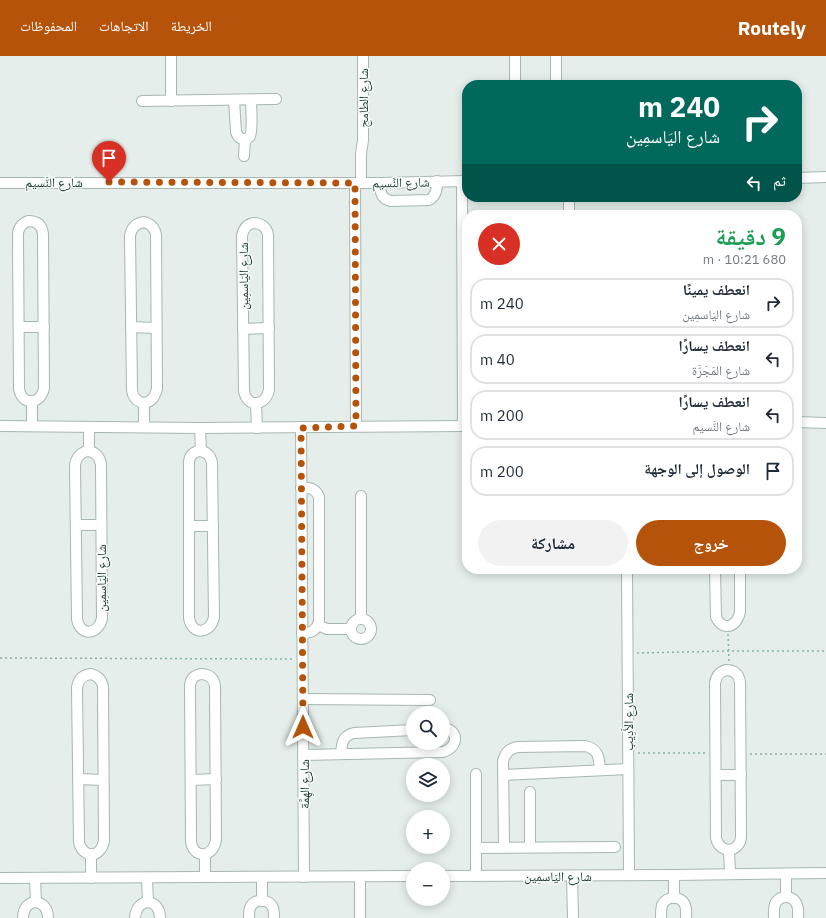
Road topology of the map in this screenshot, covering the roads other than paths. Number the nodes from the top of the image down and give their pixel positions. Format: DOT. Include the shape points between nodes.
graph roads {
  1 [pos="171,56"];
  2 [pos="363,56"];
  3 [pos="515,56"];
  4 [pos="556,56"];
  5 [pos="515,80"];
  6 [pos="556,80"];
  7 [pos="276,99"];
  8 [pos="234,100"];
  9 [pos="251,100"];
  10 [pos="142,101"];
  11 [pos="171,101"];
  12 [pos="245,139"];
  13 [pos="244,156"];
  14 [pos="802,178"];
  15 [pos="826,178"];
  16 [pos="437,181"];
  17 [pos="462,181"];
  18 [pos="361,182"];
  19 [pos="0,183"];
  20 [pos="380,183"];
  21 [pos="18,327"];
  22 [pos="44,327"];
  23 [pos="131,328"];
  24 [pos="156,328"];
  25 [pos="268,328"];
  26 [pos="243,329"];
  27 [pos="32,401"];
  28 [pos="144,403"];
  29 [pos="256,403"];
  30 [pos="802,422"];
  31 [pos="826,423"];
  32 [pos="0,426"];
  33 [pos="32,426"];
  34 [pos="356,426"];
  35 [pos="462,426"];
  36 [pos="89,427"];
  37 [pos="144,427"];
  38 [pos="200,428"];
  39 [pos="257,428"];
  40 [pos="301,428"];
  41 [pos="90,451"];
  42 [pos="201,451"];
  43 [pos="301,488"];
  44 [pos="361,496"];
  45 [pos="76,525"];
  46 [pos="101,525"];
  47 [pos="189,526"];
  48 [pos="213,526"];
  49 [pos="627,574"];
  50 [pos="715,574"];
  51 [pos="740,574"];
  52 [pos="361,618"];
  53 [pos="318,626"];
  54 [pos="350,629"];
  55 [pos="302,633"];
  56 [pos="303,699"];
  57 [pos="430,700"];
  58 [pos="406,730"];
  59 [pos="450,730"];
  60 [pos="450,749"];
  61 [pos="449,750"];
  62 [pos="341,754"];
  63 [pos="303,755"];
  64 [pos="628,769"];
  65 [pos="600,770"];
  66 [pos="476,774"];
  67 [pos="504,775"];
  68 [pos="716,775"];
  69 [pos="741,775"];
  70 [pos="216,779"];
  71 [pos="78,780"];
  72 [pos="104,780"];
  73 [pos="190,780"];
  74 [pos="530,792"];
  75 [pos="530,847"];
  76 [pos="615,847"];
  77 [pos="476,848"];
  78 [pos="504,848"];
  79 [pos="729,850"];
  80 [pos="91,854"];
  81 [pos="205,854"];
  82 [pos="826,873"];
  83 [pos="730,874"];
  84 [pos="786,874"];
  85 [pos="629,875"];
  86 [pos="674,875"];
  87 [pos="406,876"];
  88 [pos="450,876"];
  89 [pos="476,876"];
  90 [pos="572,876"];
  91 [pos="205,877"];
  92 [pos="262,877"];
  93 [pos="304,877"];
  94 [pos="360,877"];
  95 [pos="0,878"];
  96 [pos="35,878"];
  97 [pos="91,878"];
  98 [pos="147,878"];
  99 [pos="786,897"];
  100 [pos="674,898"];
  101 [pos="262,901"];
  102 [pos="36,902"];
  103 [pos="148,902"];
  104 [pos="23,918"];
  105 [pos="48,918"];
  106 [pos="136,918"];
  107 [pos="160,918"];
  108 [pos="249,918"];
  109 [pos="274,918"];
  110 [pos="360,918"];
  111 [pos="573,918"];
  112 [pos="661,918"];
  113 [pos="686,918"];
  114 [pos="774,918"];
  115 [pos="798,918"];
  1 -- 11 [label="street"];
  2 -- 18 [label="street, شارع الطامح" via="363,140 366,153"];
  3 -- 5 [label="street"];
  4 -- 6 [label="street"];
  7 -- 9 [label="street"];
  8 -- 9 [label="street"];
  8 -- 11 [label="street"];
  8 -- 12 [label="street" via="236,134"];
  9 -- 12 [label="street" via="252,132 250,137"];
  10 -- 11 [label="street"];
  12 -- 13 [label="street"];
  14 -- 15 [label="street"];
  16 -- 17 [label="street, شارع النَّسيم"];
  16 -- 20 [label="street, شارع النَّسيم"];
  16 -- 20 [label="street" via="436,192 429,200 391,201 382,195"];
  18 -- 19 [label="street, شارع النَّسيم"];
  18 -- 20 [label="street, شارع النَّسيم"];
  18 -- 34 [label="street, شارع الطامح"];
  21 -- 22 [label="street"];
  21 -- 22 [label="street" via="18,231 25,222 32,221 39,224 43,234"];
  21 -- 27 [label="street" via="20,393 24,399"];
  22 -- 27 [label="street" via="44,388 41,397"];
  23 -- 24 [label="street"];
  23 -- 24 [label="street" via="130,236 134,226 144,222 151,225 156,235"];
  23 -- 28 [label="street" via="132,394"];
  24 -- 28 [label="street" via="157,389 155,396"];
  25 -- 26 [label="street, شارع اليَاسمِين"];
  25 -- 26 [label="street, شارع اليَاسمِين" via="268,235 263,226 256,223 246,226 243,233"];
  25 -- 29 [label="street, شارع اليَاسمِين" via="269,390 265,399"];
  26 -- 29 [label="street, شارع اليَاسمِين" via="244,391 246,398"];
  27 -- 33 [label="street"];
  28 -- 37 [label="street"];
  29 -- 39 [label="street"];
  30 -- 31 [label="street"];
  32 -- 33 [label="street"];
  33 -- 36 [label="street"];
  34 -- 35 [label="street"];
  34 -- 40 [label="street"];
  36 -- 37 [label="street"];
  36 -- 41 [label="street"];
  37 -- 38 [label="street"];
  38 -- 39 [label="street"];
  38 -- 42 [label="street"];
  39 -- 40 [label="street"];
  40 -- 43 [label="street, شارع الهِمَّة"];
  41 -- 45 [label="street, شارع اليَاسمِين" via="82,452 76,461"];
  41 -- 46 [label="street, شارع اليَاسمِين" via="96,454 101,464"];
  42 -- 47 [label="street" via="192,454 189,460"];
  42 -- 48 [label="street" via="212,459"];
  43 -- 53 [label="street" via="312,488 319,498"];
  43 -- 55 [label="street, شارع الهِمَّة"];
  44 -- 52 [label="street"];
  45 -- 46 [label="street, شارع اليَاسمِين"];
  45 -- 46 [label="street, شارع اليَاسمِين" via="77,623 82,629 89,631 98,627 102,618"];
  47 -- 48 [label="street"];
  47 -- 48 [label="street" via="189,618 192,626 202,631 211,626 214,617"];
  49 -- 64 [label="street, شارع الأَدِيب"];
  50 -- 51 [label="street" via="716,618 721,624 728,626 737,622 740,616"];
  52 -- 54 [label="street" via="354,620"];
  52 -- 54 [label="street" via="367,620 371,626 368,636 362,639 355,638"];
  53 -- 54 [label="street" via="327,629"];
  53 -- 55 [label="street" via="311,632"];
  55 -- 56 [label="street, شارع الهِمَّة"];
  56 -- 57 [label="street"];
  56 -- 63 [label="street, شارع الهِمَّة"];
  58 -- 62 [label="street" via="354,732 344,739"];
  59 -- 60 [label="street" via="455,739"];
  61 -- 62 [label="street"];
  62 -- 63 [label="street"];
  63 -- 93 [label="street, شارع الهِمَّة"];
  64 -- 65 [label="street"];
  64 -- 85 [label="street, شارع الأَدِيب"];
  65 -- 67 [label="street"];
  65 -- 67 [label="street" via="598,756 595,750 588,746 518,747 504,757"];
  66 -- 77 [label="street"];
  67 -- 78 [label="street"];
  68 -- 69 [label="street"];
  68 -- 69 [label="street" via="716,679 719,673 726,670 738,675 740,682"];
  68 -- 79 [label="street" via="717,841 722,848"];
  69 -- 79 [label="street" via="740,843"];
  70 -- 73 [label="street"];
  70 -- 73 [label="street" via="215,686 211,677 204,674 194,677 190,684"];
  70 -- 81 [label="street" via="216,840 212,850"];
  71 -- 72 [label="street"];
  71 -- 72 [label="street" via="78,684 81,678 92,674 101,680 103,687"];
  71 -- 80 [label="street" via="79,842 81,850"];
  72 -- 80 [label="street" via="104,841 100,850"];
  73 -- 81 [label="street" via="192,846 196,852"];
  74 -- 75 [label="street"];
  75 -- 76 [label="street"];
  75 -- 78 [label="street"];
  77 -- 78 [label="street"];
  77 -- 89 [label="street"];
  79 -- 83 [label="street"];
  80 -- 97 [label="street"];
  81 -- 91 [label="street"];
  82 -- 84 [label="street, شارع اليَاسمِين"];
  83 -- 84 [label="street, شارع اليَاسمِين"];
  83 -- 86 [label="street, شارع اليَاسمِين"];
  84 -- 99 [label="street"];
  85 -- 86 [label="street, شارع اليَاسمِين"];
  85 -- 90 [label="street, شارع اليَاسمِين"];
  86 -- 100 [label="street"];
  87 -- 94 [label="street"];
  88 -- 89 [label="street, شارع اليَاسمِين"];
  89 -- 90 [label="street, شارع اليَاسمِين"];
  90 -- 111 [label="street"];
  91 -- 92 [label="street"];
  91 -- 98 [label="street"];
  92 -- 93 [label="street"];
  92 -- 101 [label="street"];
  93 -- 94 [label="street"];
  94 -- 110 [label="street"];
  95 -- 96 [label="street"];
  96 -- 97 [label="street"];
  96 -- 102 [label="street"];
  97 -- 98 [label="street"];
  98 -- 103 [label="street"];
  99 -- 114 [label="street" via="775,903"];
  99 -- 115 [label="street" via="796,902"];
  100 -- 112 [label="street" via="663,904"];
  100 -- 113 [label="street" via="684,903"];
  101 -- 108 [label="street" via="251,907"];
  101 -- 109 [label="street" via="272,906"];
  102 -- 104 [label="street" via="27,906"];
  102 -- 105 [label="street" via="46,908"];
  103 -- 106 [label="street" via="139,906"];
  103 -- 107 [label="street" via="158,908"];
}
